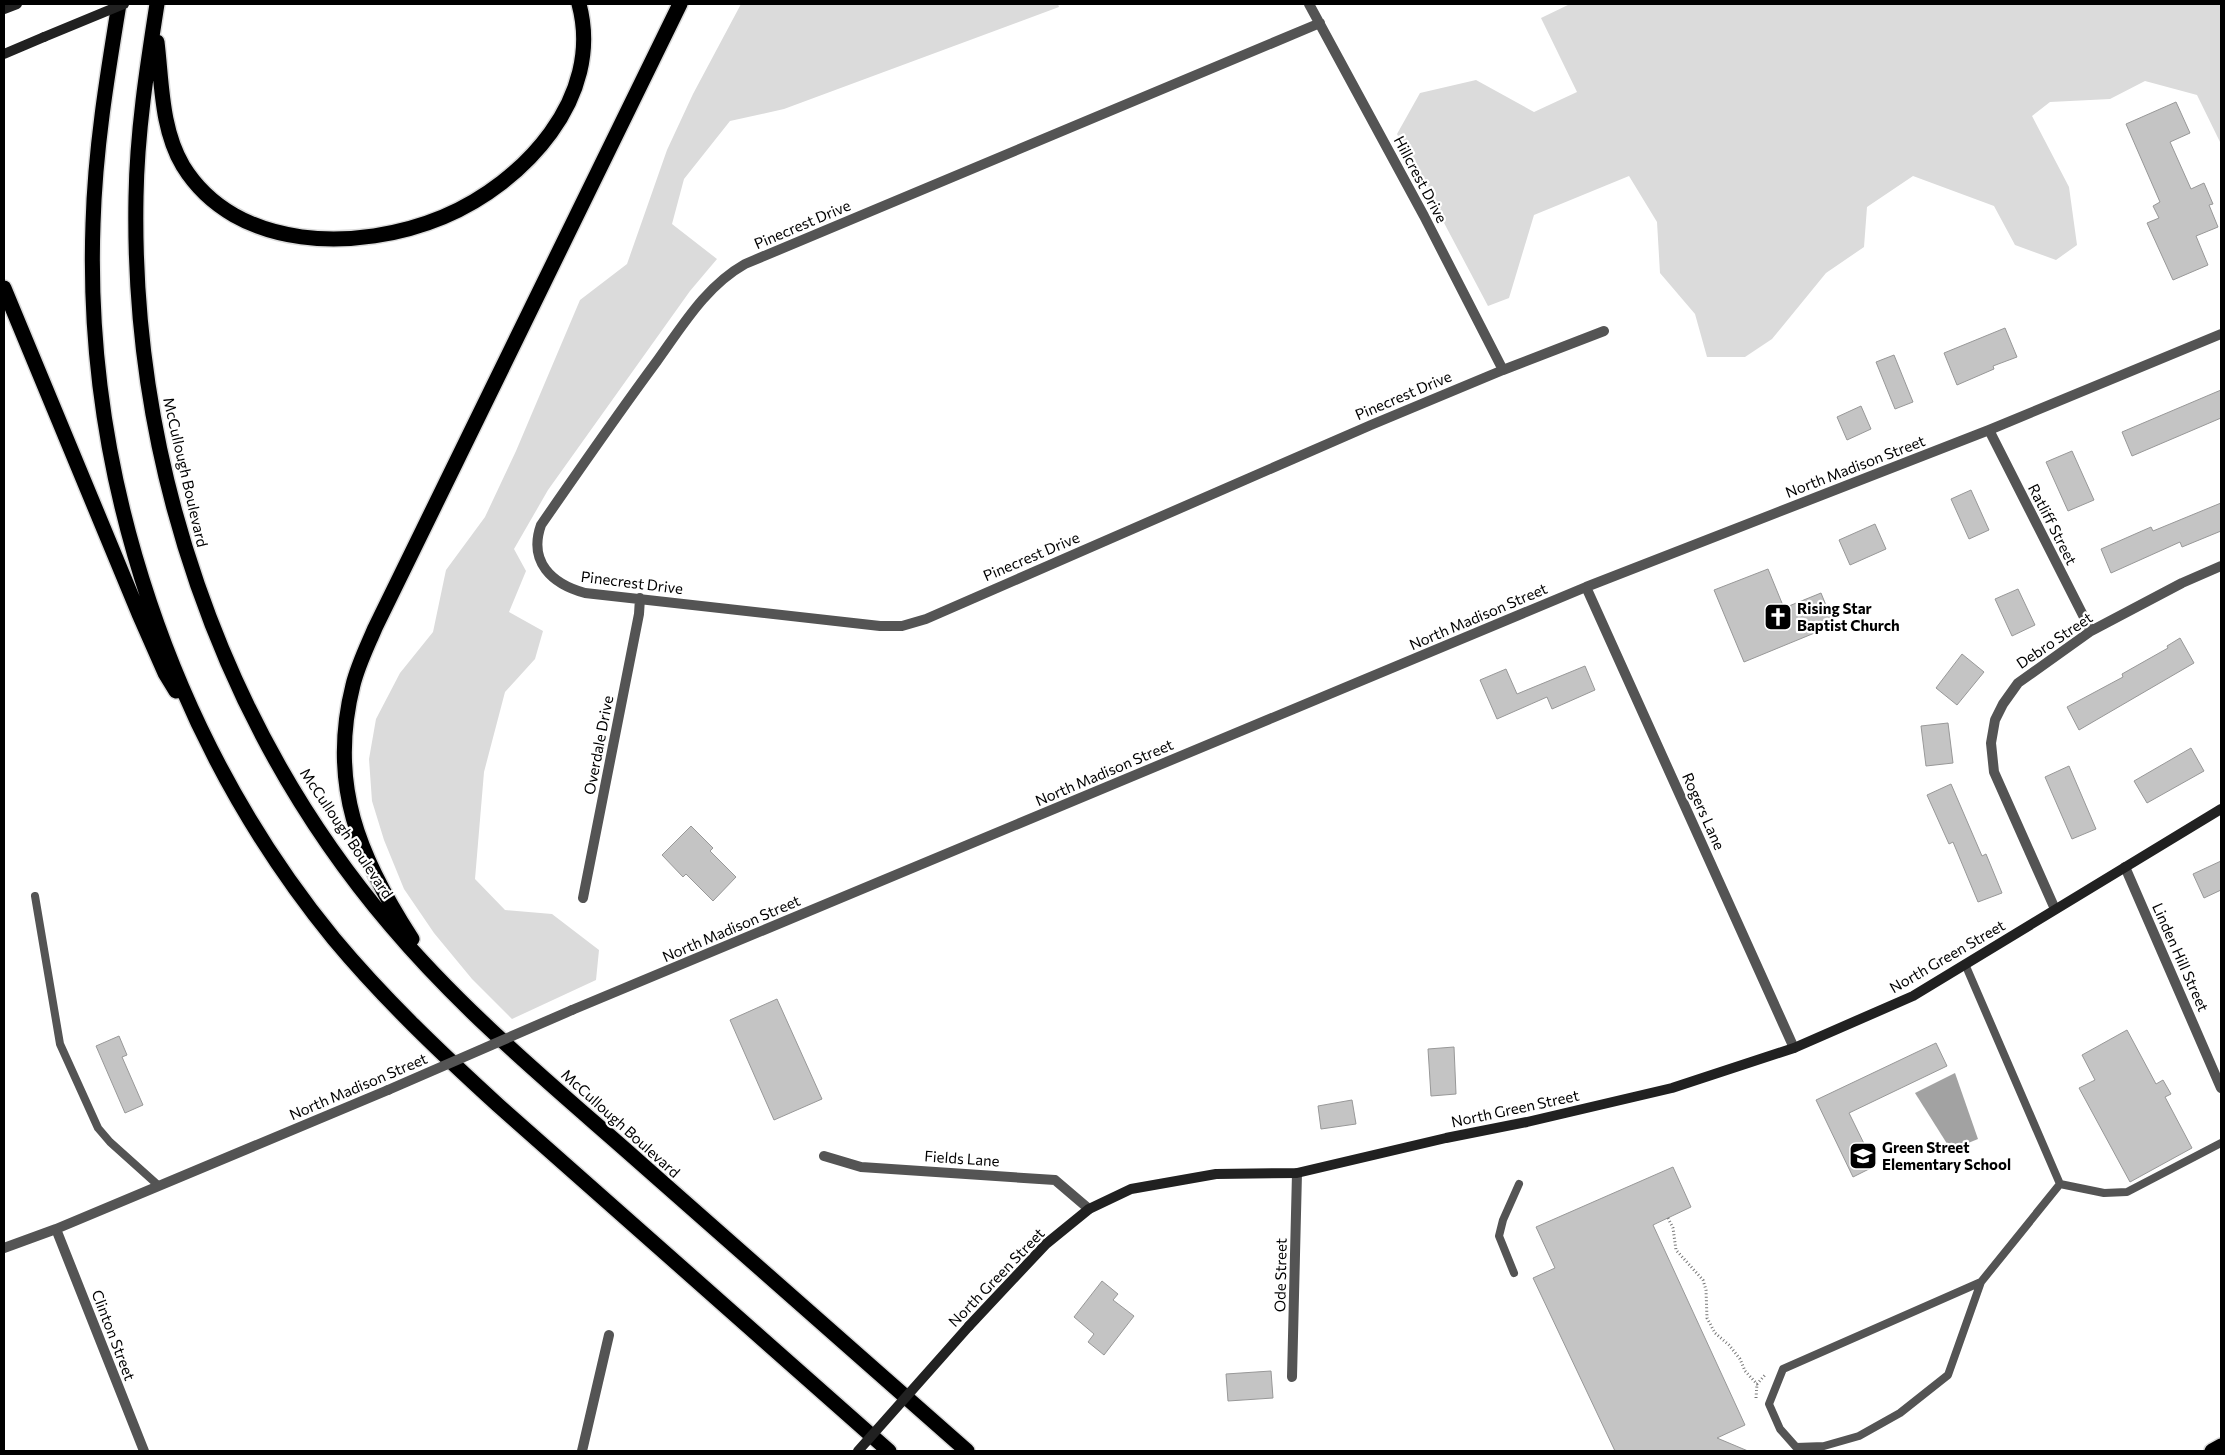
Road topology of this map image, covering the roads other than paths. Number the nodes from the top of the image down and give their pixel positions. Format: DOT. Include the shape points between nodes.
graph roads {
  1 [pos="17,4"];
  2 [pos="119,4"];
  3 [pos="124,4"];
  4 [pos="157,4"];
  5 [pos="579,4"];
  6 [pos="680,4"];
  7 [pos="1309,4"];
  8 [pos="4,9"];
  9 [pos="154,20"];
  10 [pos="1320,23"];
  11 [pos="4,54"];
  12 [pos="4,288"];
  13 [pos="7,298"];
  14 [pos="1604,331"];
  15 [pos="2221,334"];
  16 [pos="1503,370"];
  17 [pos="1990,430"];
  18 [pos="2221,566"];
  19 [pos="1586,587"];
  20 [pos="640,598"];
  21 [pos="2091,631"];
  22 [pos="206,740"];
  23 [pos="2221,809"];
  24 [pos="2125,867"];
  25 [pos="35,896"];
  26 [pos="582,898"];
  27 [pos="2055,909"];
  28 [pos="1965,964"];
  29 [pos="437,978"];
  30 [pos="1794,1048"];
  31 [pos="2221,1088"];
  32 [pos="2221,1143"];
  33 [pos="824,1156"];
  34 [pos="1297,1172"];
  35 [pos="1519,1184"];
  36 [pos="2060,1184"];
  37 [pos="159,1186"];
  38 [pos="1089,1209"];
  39 [pos="56,1229"];
  40 [pos="4,1248"];
  41 [pos="1514,1273"];
  42 [pos="1981,1282"];
  43 [pos="610,1335"];
  44 [pos="1292,1377"];
  45 [pos="2221,1446"];
  46 [pos="144,1451"];
  47 [pos="582,1451"];
  48 [pos="858,1451"];
  49 [pos="889,1451"];
  50 [pos="967,1451"];
  51 [pos="2212,1451"];
  1 -- 8 [label="street"];
  2 -- 22 [label="highway" via="95,177 93,275 100,375 115,473 128,530 165,645"];
  3 -- 11 [label="street, bridge"];
  4 -- 9 [label="highway, McCullough Boulevard"];
  5 -- 9 [label="highway" via="584,45 577,86 558,122 533,153 499,183 456,211 402,231 356,238 307,237 260,227 225,210 199,187 174,148 168,127"];
  6 -- 29 [label="highway" via="375,628 354,684 347,714 345,760 357,834 394,910"];
  7 -- 10 [label="street, Hillcrest Drive"];
  9 -- 29 [label="highway, McCullough Boulevard" via="137,155 136,239 144,359 172,503 217,636 275,758 350,874"];
  10 -- 16 [label="street, Hillcrest Drive"];
  10 -- 20 [label="street, Pinecrest Drive" via="746,264 722,279 703,299 621,410 541,525 538,535 539,556 549,575 557,582 585,593"];
  12 -- 13 [label="highway"];
  13 -- 22 [label="highway" via="165,673"];
  14 -- 16 [label="street, Pinecrest Drive"];
  15 -- 17 [label="street, North Madison Street"];
  16 -- 20 [label="street, Pinecrest Drive" via="914,623 880,626"];
  17 -- 19 [label="street, North Madison Street"];
  17 -- 21 [label="street, Ratliff Street"];
  18 -- 21 [label="street, Debro Street"];
  19 -- 30 [label="street, Rogers Lane"];
  19 -- 37 [label="street, North Madison Street, bridge"];
  20 -- 26 [label="street, Overdale Drive"];
  21 -- 27 [label="street, Debro Street" via="2018,683 2002,704 1991,743 1994,772"];
  22 -- 49 [label="highway" via="236,796 291,881 334,939 375,986 498,1106"];
  23 -- 24 [label="street, North Green Street"];
  24 -- 27 [label="street, North Green Street"];
  24 -- 31 [label="street, Linden Hill Street"];
  25 -- 37 [label="lane" via="60,1044 98,1128"];
  27 -- 28 [label="street, North Green Street"];
  28 -- 30 [label="street, North Green Street" via="1913,996"];
  28 -- 36 [label="lane"];
  29 -- 50 [label="highway, McCullough Boulevard" via="506,1044"];
  30 -- 34 [label="street, North Green Street" via="1672,1088"];
  32 -- 36 [label="lane" via="2127,1192 2104,1193"];
  33 -- 38 [label="street, Fields Lane" via="861,1167 1055,1180"];
  34 -- 38 [label="street, North Green Street" via="1216,1174 1167,1181 1131,1189"];
  34 -- 44 [label="street, Ode Street"];
  35 -- 41 [label="lane" via="1499,1236"];
  36 -- 42 [label="lane"];
  37 -- 39 [label="street, North Madison Street"];
  38 -- 48 [label="street, North Green Street, bridge" via="1046,1244"];
  39 -- 40 [label="street, North Madison Street"];
  39 -- 46 [label="street, Clinton Street"];
  42 -- 42 [label="lane" via="1783,1369 1769,1404 1780,1430 1796,1447 1824,1446 1859,1436 1900,1413 1948,1375"];
  43 -- 47 [label="street"];
  45 -- 51 [label="highway"];
}
